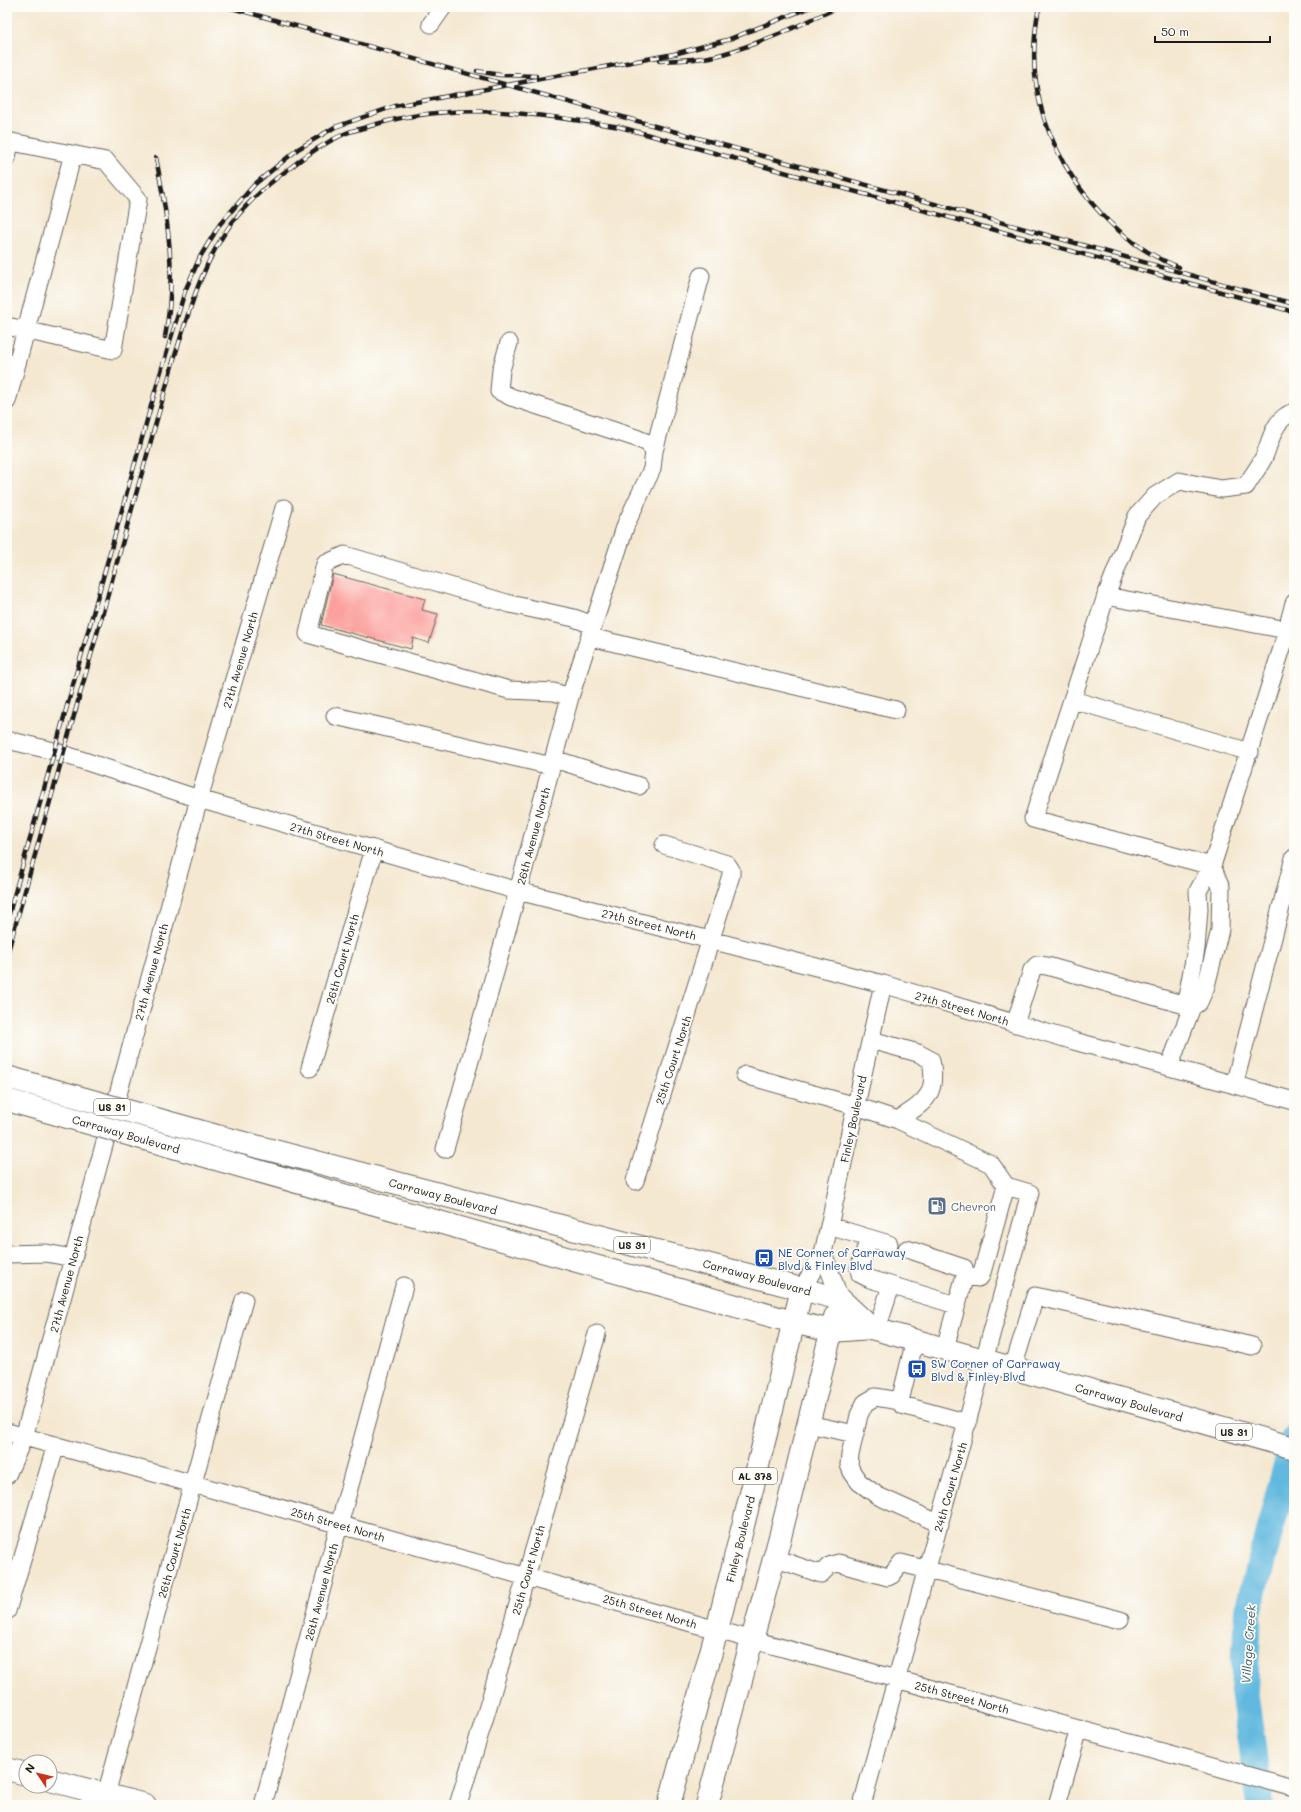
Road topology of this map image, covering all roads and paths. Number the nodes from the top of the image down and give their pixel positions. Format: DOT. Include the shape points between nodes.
graph roads {
  1 [pos="443,7"];
  2 [pos="431,24"];
  3 [pos="8,147"];
  4 [pos="73,154"];
  5 [pos="701,276"];
  6 [pos="7,326"];
  7 [pos="26,331"];
  8 [pos="509,343"];
  9 [pos="8,396"];
  10 [pos="1294,412"];
  11 [pos="654,452"];
  12 [pos="284,508"];
  13 [pos="1106,596"];
  14 [pos="1294,603"];
  15 [pos="1287,630"];
  16 [pos="592,631"];
  17 [pos="570,697"];
  18 [pos="1073,700"];
  19 [pos="896,710"];
  20 [pos="335,716"];
  21 [pos="7,740"];
  22 [pos="1250,752"];
  23 [pos="553,763"];
  24 [pos="639,786"];
  25 [pos="199,799"];
  26 [pos="664,845"];
  27 [pos="374,849"];
  28 [pos="1294,858"];
  29 [pos="1212,866"];
  30 [pos="518,890"];
  31 [pos="711,940"];
  32 [pos="883,984"];
  33 [pos="1192,1007"];
  34 [pos="1015,1024"];
  35 [pos="870,1040"];
  36 [pos="1169,1067"];
  37 [pos="310,1068"];
  38 [pos="744,1076"];
  39 [pos="7,1077"];
  40 [pos="1234,1085"];
  41 [pos="7,1100"];
  42 [pos="1294,1101"];
  43 [pos="856,1106"];
  44 [pos="898,1120"];
  45 [pos="445,1149"];
  46 [pos="635,1181"];
  47 [pos="1006,1186"];
  48 [pos="829,1226"];
  49 [pos="869,1238"];
  50 [pos="889,1244"];
  51 [pos="907,1249"];
  52 [pos="823,1253"];
  53 [pos="7,1254"];
  54 [pos="73,1258"];
  55 [pos="965,1274"];
  56 [pos="404,1286"];
  57 [pos="891,1286"];
  58 [pos="802,1289"];
  59 [pos="840,1299"];
  60 [pos="244,1300"];
  61 [pos="956,1305"];
  62 [pos="793,1322"];
  63 [pos="874,1329"];
  64 [pos="830,1331"];
  65 [pos="597,1334"];
  66 [pos="915,1340"];
  67 [pos="1252,1346"];
  68 [pos="945,1348"];
  69 [pos="986,1360"];
  70 [pos="1013,1368"];
  71 [pos="900,1401"];
  72 [pos="968,1423"];
  73 [pos="808,1424"];
  74 [pos="7,1432"];
  75 [pos="855,1434"];
  76 [pos="24,1437"];
  77 [pos="56,1445"];
  78 [pos="1294,1448"];
  79 [pos="7,1475"];
  80 [pos="193,1484"];
  81 [pos="940,1524"];
  82 [pos="340,1525"];
  83 [pos="774,1558"];
  84 [pos="928,1569"];
  85 [pos="526,1577"];
  86 [pos="7,1611"];
  87 [pos="1120,1620"];
  88 [pos="717,1630"];
  89 [pos="752,1640"];
  90 [pos="896,1679"];
  91 [pos="1079,1729"];
  92 [pos="7,1769"];
  93 [pos="18,1772"];
  94 [pos="58,1783"];
  95 [pos="1287,1786"];
  96 [pos="105,1800"];
  97 [pos="145,1805"];
  98 [pos="263,1805"];
  99 [pos="458,1805"];
  100 [pos="669,1805"];
  101 [pos="707,1805"];
  102 [pos="862,1805"];
  103 [pos="1058,1805"];
  1 -- 2 [label="street"];
  3 -- 4 [label="street"];
  4 -- 7 [label="street"];
  4 -- 7 [label="street" via="106,161 138,200 113,350"];
  5 -- 11 [label="street, 26th Avenue North"];
  6 -- 7 [label="street"];
  7 -- 9 [label="street"];
  8 -- 11 [label="street" via="501,370 499,391 636,438 648,443"];
  10 -- 13 [label="street" via="1282,420 1271,434 1264,457 1246,486 1222,489 1179,481 1155,496 1136,516"];
  11 -- 16 [label="street, 26th Avenue North" via="652,469 626,524"];
  12 -- 25 [label="street, 27th Avenue North"];
  13 -- 15 [label="street"];
  13 -- 18 [label="street"];
  14 -- 15 [label="street"];
  15 -- 22 [label="street"];
  16 -- 17 [label="street, 26th Avenue North"];
  16 -- 17 [label="street" via="574,618 510,604 345,556 325,564 308,634 509,690 554,692"];
  16 -- 19 [label="street"];
  17 -- 23 [label="street, 26th Avenue North"];
  18 -- 22 [label="street"];
  18 -- 29 [label="street" via="1033,819"];
  20 -- 23 [label="street"];
  21 -- 25 [label="street, 27th Street North" via="63,753"];
  22 -- 29 [label="street"];
  23 -- 24 [label="street"];
  23 -- 30 [label="street, 26th Avenue North"];
  25 -- 27 [label="street, 27th Street North"];
  25 -- 54 [label="street, 27th Avenue North"];
  26 -- 31 [label="street, 25th Court North" via="727,864 731,870"];
  27 -- 30 [label="street, 27th Street North"];
  27 -- 37 [label="street, 26th Court North"];
  28 -- 40 [label="street"];
  29 -- 33 [label="street" via="1198,891 1196,950 1187,997"];
  29 -- 33 [label="street" via="1221,887 1220,930 1206,986 1199,1002"];
  30 -- 31 [label="street, 27th Street North"];
  30 -- 45 [label="street, 26th Avenue North"];
  31 -- 32 [label="street, 27th Street North"];
  31 -- 46 [label="street, 25th Court North"];
  32 -- 34 [label="street, 27th Street North"];
  32 -- 35 [label="street, Finley Boulevard"];
  33 -- 34 [label="street" via="1047,966 1037,966 1032,970"];
  33 -- 36 [label="street"];
  34 -- 36 [label="street, 27th Street North"];
  35 -- 43 [label="street, Finley Boulevard"];
  35 -- 44 [label="street" via="918,1053 930,1060 934,1076 924,1103"];
  36 -- 40 [label="street, 27th Street North"];
  38 -- 43 [label="street"];
  39 -- 58 [label="main road, Carraway Boulevard / US 31, bridge" via="217,1136"];
  40 -- 42 [label="street, 27th Street North"];
  41 -- 62 [label="main road, Carraway Boulevard / US 31, bridge"];
  43 -- 44 [label="street"];
  43 -- 48 [label="street, Finley Boulevard"];
  44 -- 47 [label="street" via="991,1164"];
  47 -- 55 [label="street" via="981,1276 978,1278"];
  47 -- 69 [label="street, 24th Court North" via="1030,1193"];
  48 -- 49 [label="street"];
  48 -- 52 [label="street, Finley Boulevard"];
  49 -- 50 [label="street"];
  49 -- 57 [label="street" via="858,1269 860,1274"];
  51 -- 55 [label="street" via="959,1265 964,1268"];
  52 -- 58 [label="street, Finley Boulevard"];
  52 -- 59 [label="street"];
  53 -- 54 [label="street" via="46,1253"];
  54 -- 76 [label="street, 27th Avenue North"];
  55 -- 61 [label="street"];
  56 -- 82 [label="street, 26th Avenue North"];
  57 -- 61 [label="street"];
  57 -- 63 [label="street"];
  58 -- 59 [label="main road, Carraway Boulevard / US 31"];
  58 -- 62 [label="main road, Finley Boulevard / AL 378"];
  59 -- 63 [label="main road, Carraway Boulevard / US 31"];
  59 -- 64 [label="main road, AL 378"];
  60 -- 80 [label="street, 26th Court North"];
  61 -- 68 [label="street"];
  62 -- 64 [label="main road, Carraway Boulevard / US 31"];
  62 -- 88 [label="main road, Finley Boulevard / AL 378"];
  63 -- 64 [label="main road, Carraway Boulevard / US 31"];
  63 -- 66 [label="main road, Carraway Boulevard / US 31"];
  64 -- 73 [label="main road, AL 378"];
  65 -- 85 [label="street, 25th Court North"];
  66 -- 68 [label="main road, Carraway Boulevard / US 31"];
  66 -- 71 [label="street"];
  67 -- 70 [label="street" via="1036,1296"];
  68 -- 69 [label="main road, Carraway Boulevard / US 31"];
  69 -- 70 [label="main road, Carraway Boulevard / US 31"];
  69 -- 72 [label="street, 24th Court North"];
  70 -- 78 [label="main road, Carraway Boulevard / US 31"];
  71 -- 72 [label="street" via="909,1408"];
  71 -- 75 [label="street" via="875,1397 865,1403 859,1415"];
  72 -- 81 [label="street, 24th Court North"];
  73 -- 75 [label="street"];
  73 -- 83 [label="main road, AL 378"];
  74 -- 76 [label="street, 25th Street North"];
  75 -- 81 [label="street" via="849,1464 859,1482 878,1496"];
  76 -- 77 [label="street, 25th Street North"];
  76 -- 79 [label="street, 27th Avenue North"];
  77 -- 80 [label="street, 25th Street North"];
  77 -- 86 [label="street"];
  80 -- 82 [label="street, 25th Street North"];
  80 -- 96 [label="street, 26th Court North"];
  81 -- 84 [label="street, 24th Court North"];
  82 -- 85 [label="street, 25th Street North"];
  82 -- 98 [label="street, 26th Avenue North"];
  83 -- 84 [label="street" via="821,1574 829,1566 838,1563 888,1577 901,1563"];
  83 -- 89 [label="main road, AL 378"];
  84 -- 87 [label="street"];
  84 -- 90 [label="street, 24th Court North"];
  85 -- 88 [label="street, 25th Street North"];
  85 -- 99 [label="street, 25th Court North"];
  88 -- 89 [label="street, 25th Street North"];
  88 -- 100 [label="main road, Finley Boulevard / AL 378"];
  89 -- 90 [label="street, 25th Street North"];
  89 -- 101 [label="main road, AL 378"];
  90 -- 91 [label="street, 25th Street North"];
  90 -- 102 [label="street, 24th Court North"];
  91 -- 95 [label="street, 25th Street North"];
  91 -- 103 [label="street"];
  92 -- 93 [label="main road"];
  94 -- 96 [label="main road"];
  96 -- 97 [label="main road"];
}
